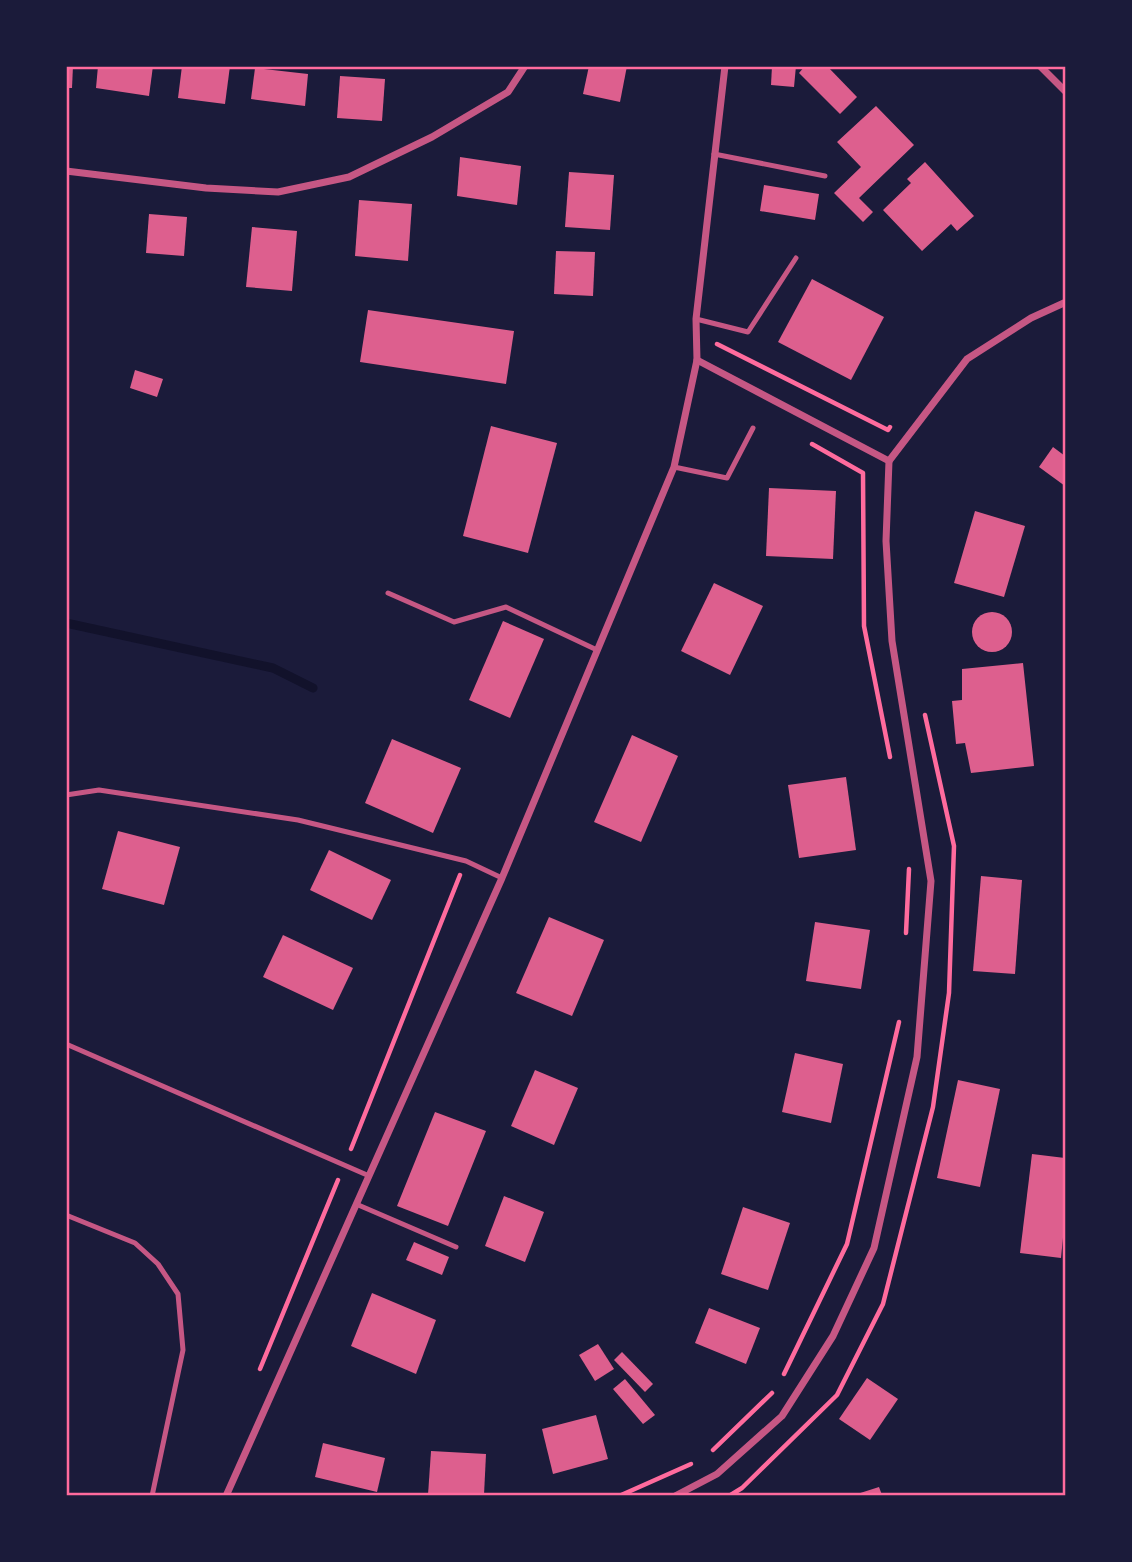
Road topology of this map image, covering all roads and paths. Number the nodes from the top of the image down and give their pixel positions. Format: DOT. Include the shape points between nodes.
graph roads {
  1 [pos="524,66"];
  2 [pos="725,66"];
  3 [pos="1040,66"];
  4 [pos="1066,92"];
  5 [pos="714,154"];
  6 [pos="66,170"];
  7 [pos="825,176"];
  8 [pos="796,258"];
  9 [pos="1066,302"];
  10 [pos="696,319"];
  11 [pos="696,331"];
  12 [pos="697,360"];
  13 [pos="896,420"];
  14 [pos="753,428"];
  15 [pos="802,438"];
  16 [pos="889,461"];
  17 [pos="674,467"];
  18 [pos="388,593"];
  19 [pos="597,650"];
  20 [pos="891,762"];
  21 [pos="66,795"];
  22 [pos="909,857"];
  23 [pos="502,878"];
  24 [pos="906,939"];
  25 [pos="900,1020"];
  26 [pos="66,1044"];
  27 [pos="368,1175"];
  28 [pos="355,1204"];
  29 [pos="66,1215"];
  30 [pos="456,1247"];
  31 [pos="784,1376"];
  32 [pos="778,1388"];
  33 [pos="704,1458"];
  34 [pos="692,1464"];
  35 [pos="152,1496"];
  36 [pos="226,1496"];
  37 [pos="619,1496"];
  38 [pos="675,1496"];
  1 -- 6 [label="street" via="508,92 432,138 349,177 278,192"];
  2 -- 5 [label="street"];
  3 -- 4 [label="street"];
  5 -- 7 [label="lane"];
  5 -- 10 [label="street"];
  8 -- 10 [label="lane" via="748,332"];
  9 -- 16 [label="street" via="1031,318 967,359"];
  10 -- 11 [label="street"];
  11 -- 12 [label="street"];
  11 -- 13 [label="path" via="888,430"];
  12 -- 16 [label="street"];
  12 -- 17 [label="street"];
  14 -- 17 [label="lane" via="727,478"];
  15 -- 20 [label="path" via="863,472 864,626"];
  16 -- 38 [label="street" via="886,541 892,641 931,881 917,1058 874,1248 833,1336 782,1416 717,1474"];
  17 -- 19 [label="street"];
  18 -- 19 [label="lane" via="454,622 506,607"];
  19 -- 23 [label="street"];
  21 -- 23 [label="lane" via="99,790 298,820 466,861"];
  22 -- 24 [label="path"];
  23 -- 27 [label="street"];
  25 -- 31 [label="path" via="847,1244"];
  26 -- 27 [label="lane"];
  27 -- 28 [label="street"];
  28 -- 30 [label="lane"];
  28 -- 36 [label="street"];
  29 -- 35 [label="lane" via="135,1243 158,1264 178,1294 183,1350"];
  32 -- 33 [label="path"];
  34 -- 37 [label="path"];
}
